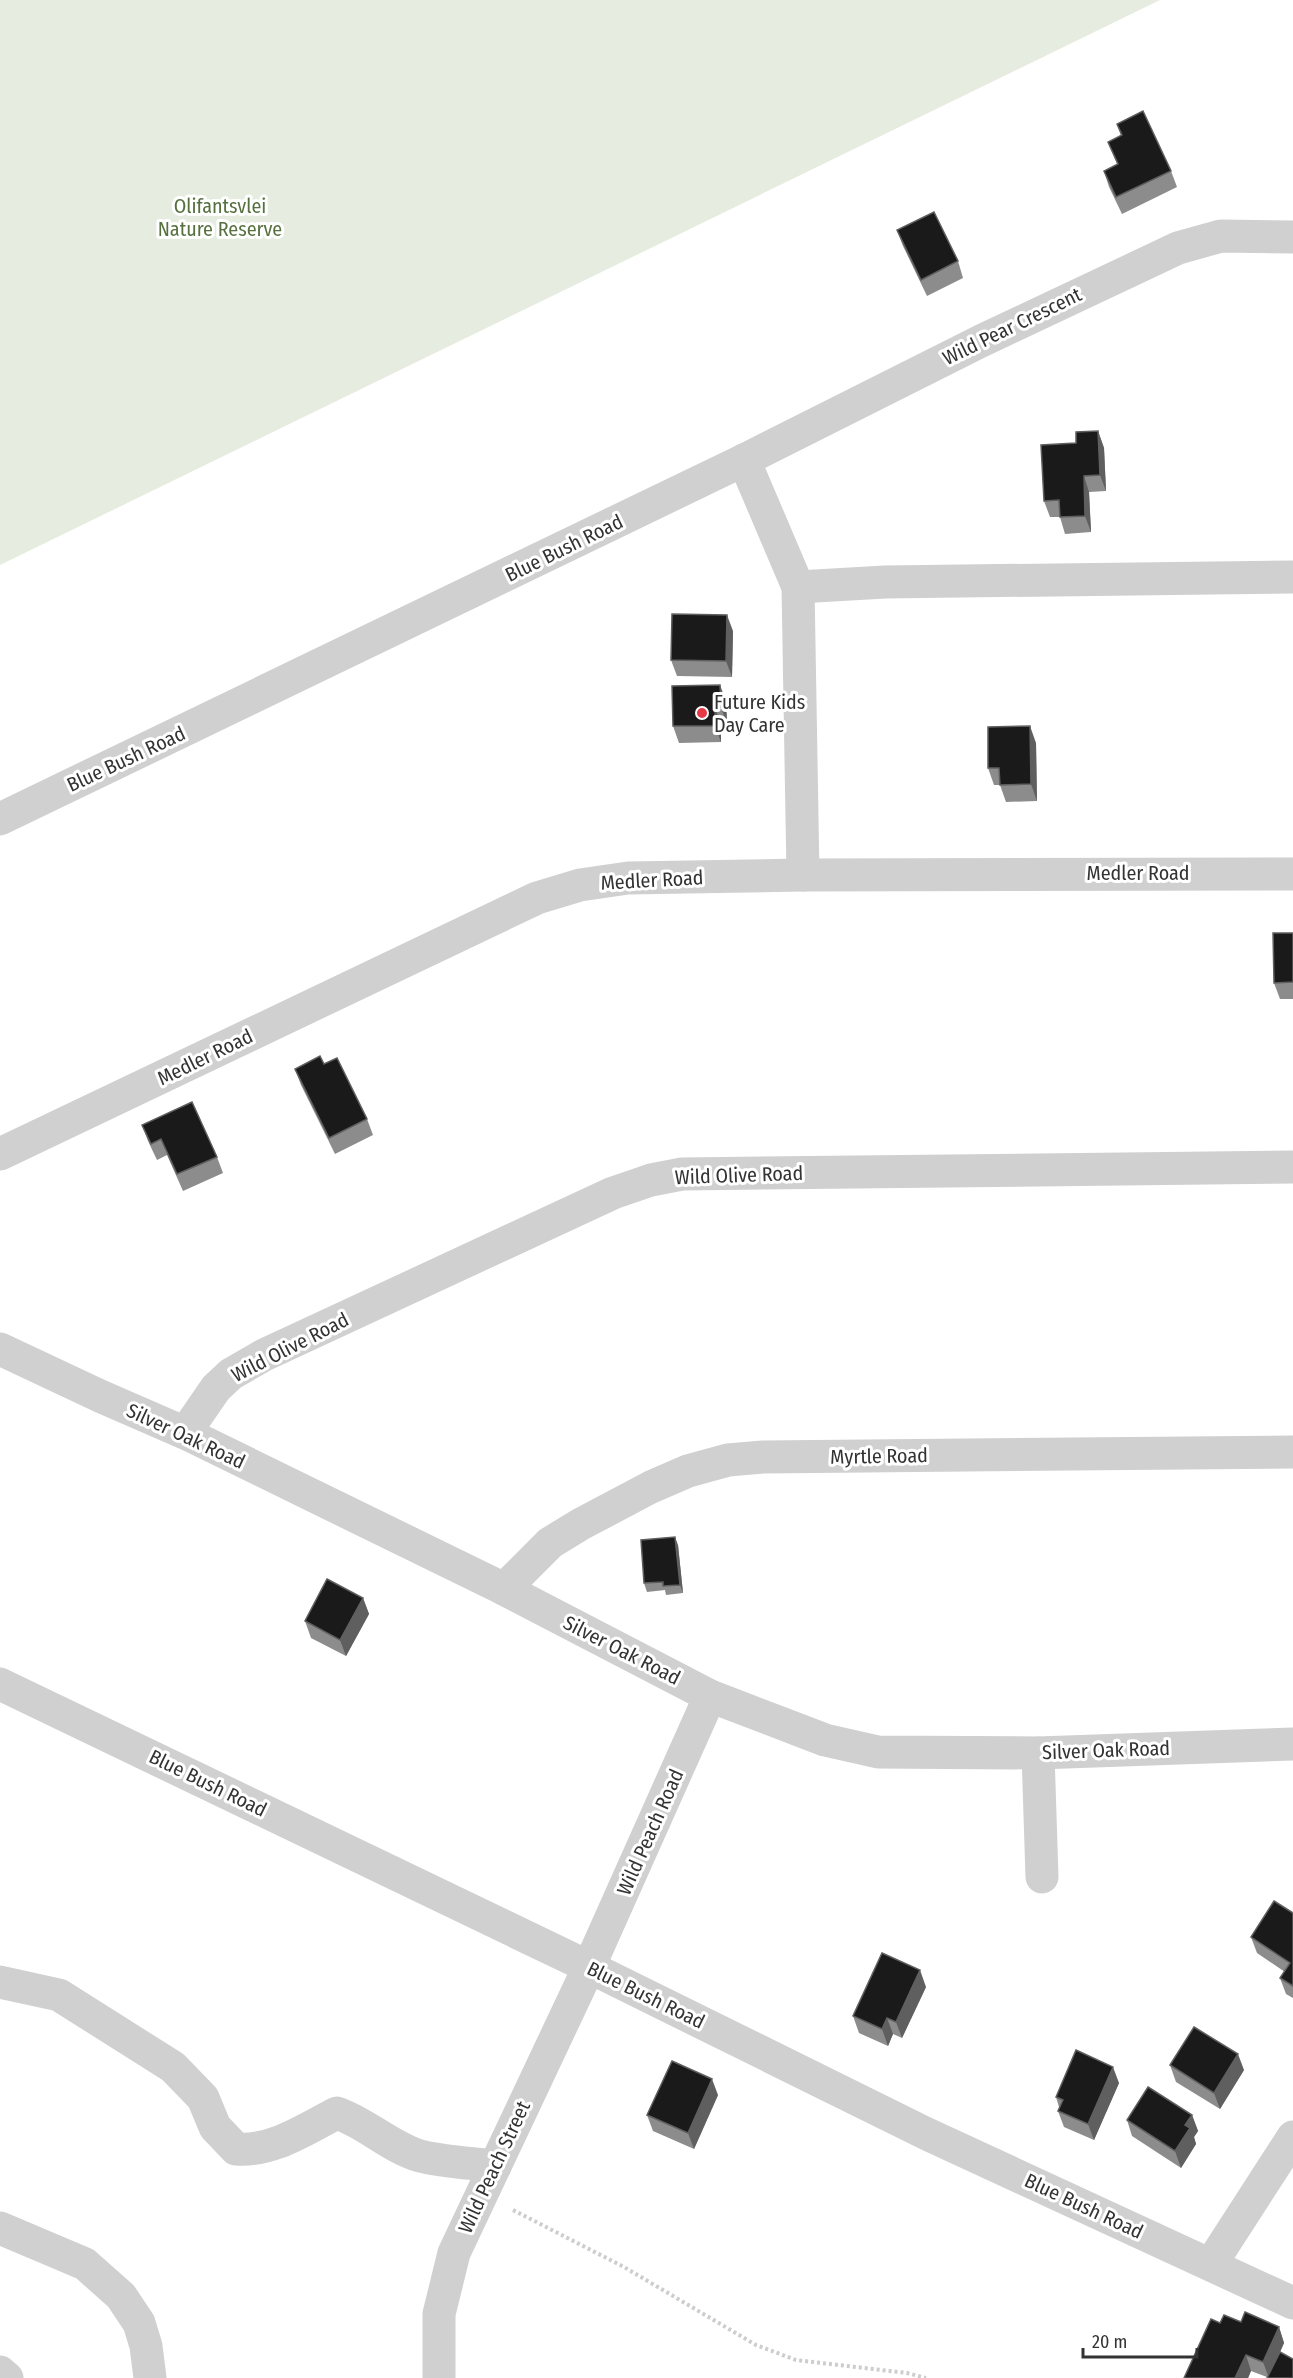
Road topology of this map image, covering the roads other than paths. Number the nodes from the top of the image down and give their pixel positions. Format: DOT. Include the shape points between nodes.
graph roads {
  1 [pos="1293,237"];
  2 [pos="744,460"];
  3 [pos="1293,577"];
  4 [pos="798,587"];
  5 [pos="0,819"];
  6 [pos="1293,874"];
  7 [pos="803,875"];
  8 [pos="0,1154"];
  9 [pos="1293,1167"];
  10 [pos="0,1349"];
  11 [pos="185,1433"];
  12 [pos="1293,1452"];
  13 [pos="504,1589"];
  14 [pos="0,1684"];
  15 [pos="710,1696"];
  16 [pos="1293,1744"];
  17 [pos="1038,1753"];
  18 [pos="1042,1876"];
  19 [pos="589,1967"];
  20 [pos="0,1982"];
  21 [pos="1293,2137"];
  22 [pos="495,2166"];
  23 [pos="4,2237"];
  24 [pos="1211,2264"];
  25 [pos="1293,2303"];
  26 [pos="0,2372"];
  27 [pos="7,2378"];
  28 [pos="150,2378"];
  29 [pos="439,2378"];
  1 -- 2 [label="street, Wild Pear Crescent" via="1221,236 1178,248 981,340"];
  2 -- 4 [label="street"];
  2 -- 5 [label="street, Blue Bush Road"];
  3 -- 4 [label="street" via="885,582"];
  4 -- 7 [label="street"];
  6 -- 7 [label="street, Medler Road"];
  7 -- 8 [label="street, Medler Road" via="628,878 580,885 537,898"];
  9 -- 11 [label="street, Wild Olive Road" via="682,1174 651,1180 613,1192 264,1355 231,1374 216,1388"];
  10 -- 11 [label="street, Silver Oak Road"];
  11 -- 13 [label="street, Silver Oak Road"];
  12 -- 13 [label="street, Myrtle Road" via="728,1460 688,1471 581,1524 550,1543"];
  13 -- 15 [label="street, Silver Oak Road"];
  14 -- 19 [label="street, Blue Bush Road"];
  15 -- 17 [label="street, Silver Oak Road" via="848,1747 878,1752"];
  15 -- 19 [label="street, Wild Peach Road"];
  16 -- 17 [label="street, Silver Oak Road"];
  17 -- 18 [label="street"];
  19 -- 22 [label="street, Wild Peach Street"];
  19 -- 24 [label="street, Blue Bush Road" via="927,2134"];
  20 -- 22 [label="street" via="59,1995 173,2067 203,2098 215,2127 236,2149 252,2150 280,2142 337,2112 420,2156"];
  21 -- 24 [label="street"];
  22 -- 29 [label="street, Wild Peach Street" via="454,2253 445,2285 439,2314"];
  23 -- 28 [label="street" via="86,2264 121,2296 139,2323"];
  24 -- 25 [label="street, Blue Bush Road"];
  26 -- 27 [label="street"];
}
